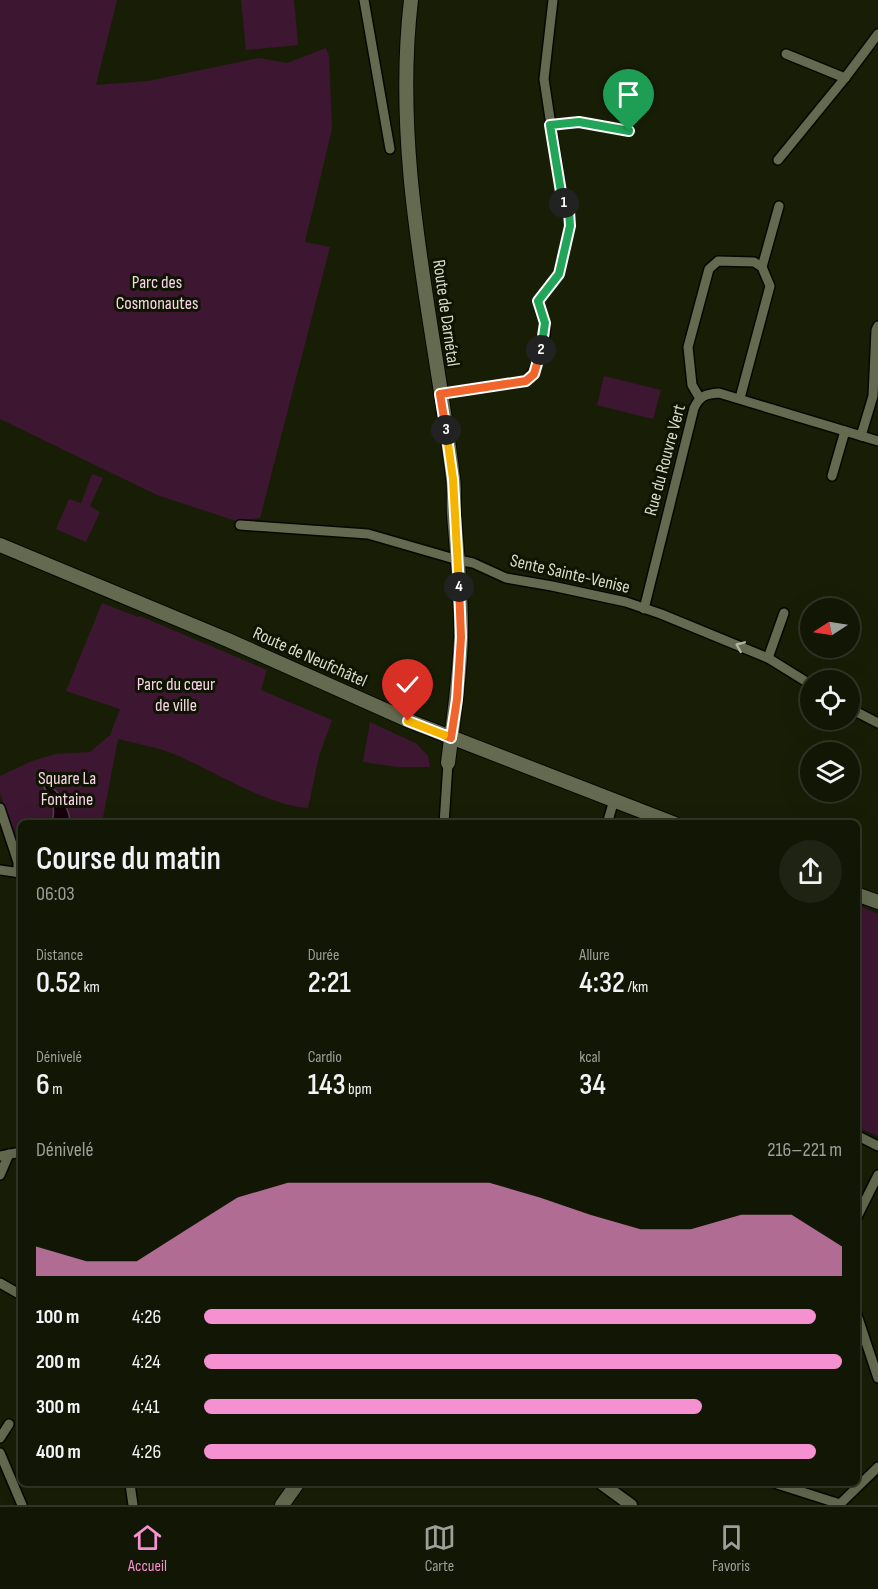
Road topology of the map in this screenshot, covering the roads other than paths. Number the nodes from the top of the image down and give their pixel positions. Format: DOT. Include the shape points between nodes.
graph roads {
  1 [pos="364,0"];
  2 [pos="411,0"];
  3 [pos="553,0"];
  4 [pos="878,34"];
  5 [pos="786,54"];
  6 [pos="845,78"];
  7 [pos="550,125"];
  8 [pos="629,131"];
  9 [pos="390,149"];
  10 [pos="778,160"];
  11 [pos="779,206"];
  12 [pos="762,267"];
  13 [pos="878,326"];
  14 [pos="440,394"];
  15 [pos="699,397"];
  16 [pos="740,398"];
  17 [pos="845,431"];
  18 [pos="861,436"];
  19 [pos="878,441"];
  20 [pos="832,477"];
  21 [pos="240,525"];
  22 [pos="0,545"];
  23 [pos="458,560"];
  24 [pos="644,609"];
  25 [pos="784,613"];
  26 [pos="768,658"];
  27 [pos="800,678"];
  28 [pos="860,714"];
  29 [pos="878,723"];
  30 [pos="451,738"];
  31 [pos="448,763"];
  32 [pos="614,801"];
  33 [pos="0,808"];
  34 [pos="444,820"];
  35 [pos="608,820"];
  36 [pos="664,820"];
  37 [pos="18,862"];
  38 [pos="0,870"];
  39 [pos="18,873"];
  40 [pos="860,895"];
  41 [pos="878,902"];
  42 [pos="860,1137"];
  43 [pos="878,1146"];
  44 [pos="5,1155"];
  45 [pos="0,1175"];
  46 [pos="878,1175"];
  47 [pos="860,1211"];
  48 [pos="0,1282"];
  49 [pos="18,1293"];
  50 [pos="860,1324"];
  51 [pos="878,1378"];
  52 [pos="9,1424"];
  53 [pos="0,1438"];
  54 [pos="0,1452"];
  55 [pos="878,1467"];
  56 [pos="860,1485"];
  57 [pos="129,1486"];
  58 [pos="296,1486"];
  59 [pos="607,1486"];
  60 [pos="783,1486"];
  61 [pos="858,1486"];
  62 [pos="22,1505"];
  63 [pos="133,1505"];
  64 [pos="282,1505"];
  65 [pos="631,1505"];
  66 [pos="839,1505"];
  1 -- 9 [label="street"];
  2 -- 14 [label="main road, Route de Darnétal" via="407,46 411,199"];
  3 -- 7 [label="street" via="544,79"];
  4 -- 6 [label="street"];
  5 -- 6 [label="street"];
  6 -- 10 [label="street"];
  7 -- 8 [label="street" via="579,122"];
  7 -- 14 [label="street" via="570,226 559,274 538,301 545,331 534,374 526,381"];
  11 -- 12 [label="street"];
  12 -- 15 [label="street" via="754,262 718,261 709,269 688,347 692,385"];
  12 -- 16 [label="street" via="770,286"];
  13 -- 18 [label="street" via="873,396"];
  14 -- 23 [label="main road, Route de Darnétal" via="453,479"];
  15 -- 16 [label="street, Rue du Rouvre Vert" via="719,393"];
  15 -- 24 [label="street, Rue du Rouvre Vert"];
  16 -- 17 [label="street, Rue du Rouvre Vert"];
  17 -- 18 [label="street, Rue du Rouvre Vert"];
  17 -- 20 [label="street"];
  18 -- 19 [label="street, Rue du Rouvre Vert"];
  21 -- 23 [label="street, Sente Sainte-Venise" via="368,534"];
  22 -- 30 [label="main road, Route de Neufchâtel"];
  23 -- 24 [label="street, Sente Sainte-Venise" via="506,578 552,585"];
  23 -- 30 [label="main road, Route de Darnétal" via="461,637"];
  26 -- 24 [label="street, Sente Sainte-Venise, one-way"];
  25 -- 26 [label="street"];
  26 -- 27 [label="street, Sente Sainte-Venise"];
  28 -- 29 [label="street"];
  30 -- 31 [label="main road, Route de Darnétal"];
  30 -- 32 [label="main road, Route de Neufchâtel"];
  31 -- 34 [label="street"];
  32 -- 35 [label="street"];
  32 -- 36 [label="main road, Route de Neufchâtel"];
  33 -- 37 [label="street"];
  38 -- 39 [label="street"];
  40 -- 41 [label="main road"];
  42 -- 43 [label="street"];
  44 -- 45 [label="street"];
  46 -- 47 [label="street"];
  48 -- 49 [label="street"];
  50 -- 51 [label="street"];
  52 -- 53 [label="street"];
  54 -- 62 [label="street"];
  55 -- 56 [label="street"];
  57 -- 63 [label="street"];
  58 -- 64 [label="main road"];
  59 -- 65 [label="street"];
  60 -- 66 [label="street"];
  61 -- 66 [label="street"];
}
